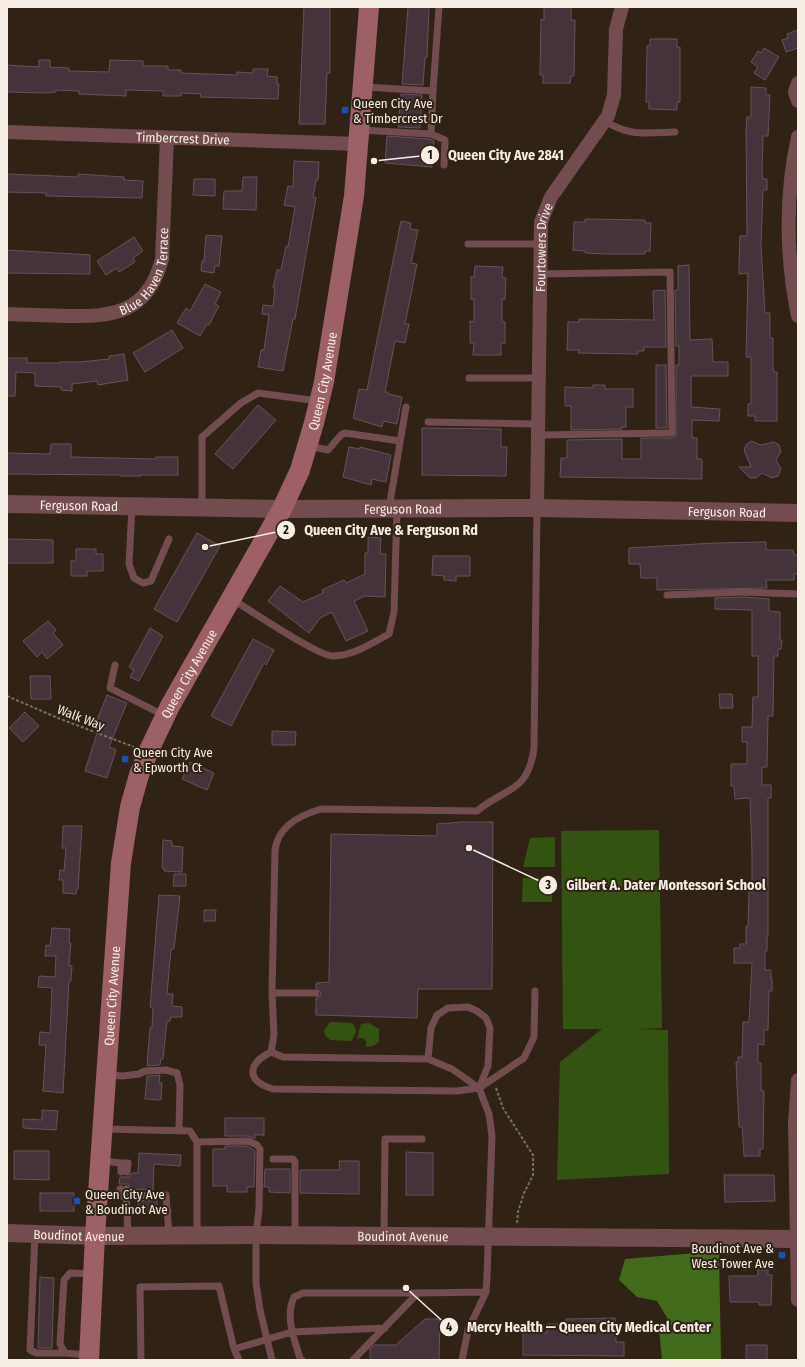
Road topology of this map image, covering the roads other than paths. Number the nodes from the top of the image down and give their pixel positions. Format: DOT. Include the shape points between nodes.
graph roads {
  1 [pos="369,7"];
  2 [pos="439,7"];
  3 [pos="622,7"];
  4 [pos="798,83"];
  5 [pos="364,87"];
  6 [pos="433,91"];
  7 [pos="798,101"];
  8 [pos="605,121"];
  9 [pos="7,132"];
  10 [pos="675,132"];
  11 [pos="431,134"];
  12 [pos="360,137"];
  13 [pos="798,137"];
  14 [pos="167,138"];
  15 [pos="444,165"];
  16 [pos="468,244"];
  17 [pos="540,244"];
  18 [pos="539,274"];
  19 [pos="7,314"];
  20 [pos="798,316"];
  21 [pos="469,378"];
  22 [pos="538,378"];
  23 [pos="319,401"];
  24 [pos="406,407"];
  25 [pos="428,422"];
  26 [pos="538,430"];
  27 [pos="400,441"];
  28 [pos="307,446"];
  29 [pos="7,504"];
  30 [pos="133,505"];
  31 [pos="202,507"];
  32 [pos="393,508"];
  33 [pos="537,508"];
  34 [pos="282,509"];
  35 [pos="798,513"];
  36 [pos="169,539"];
  37 [pos="798,594"];
  38 [pos="667,596"];
  39 [pos="231,599"];
  40 [pos="115,665"];
  41 [pos="165,716"];
  42 [pos="535,991"];
  43 [pos="272,993"];
  44 [pos="316,993"];
  45 [pos="271,1052"];
  46 [pos="428,1059"];
  47 [pos="106,1074"];
  48 [pos="798,1080"];
  49 [pos="479,1088"];
  50 [pos="102,1128"];
  51 [pos="179,1130"];
  52 [pos="422,1139"];
  53 [pos="197,1142"];
  54 [pos="273,1159"];
  55 [pos="100,1161"];
  56 [pos="124,1172"];
  57 [pos="123,1192"];
  58 [pos="98,1195"];
  59 [pos="127,1209"];
  60 [pos="138,1210"];
  61 [pos="156,1210"];
  62 [pos="168,1210"];
  63 [pos="7,1233"];
  64 [pos="35,1234"];
  65 [pos="169,1235"];
  66 [pos="197,1235"];
  67 [pos="256,1235"];
  68 [pos="295,1235"];
  69 [pos="95,1236"];
  70 [pos="128,1236"];
  71 [pos="384,1236"];
  72 [pos="488,1237"];
  73 [pos="797,1239"];
  74 [pos="93,1274"];
  75 [pos="486,1292"];
  76 [pos="418,1293"];
  77 [pos="798,1300"];
  78 [pos="386,1328"];
  79 [pos="292,1332"];
  80 [pos="266,1338"];
  81 [pos="234,1349"];
  82 [pos="64,1353"];
  83 [pos="89,1358"];
  84 [pos="141,1360"];
  85 [pos="239,1360"];
  86 [pos="272,1360"];
  87 [pos="302,1360"];
  88 [pos="353,1360"];
  89 [pos="462,1360"];
  1 -- 5 [label="main road, Queen City Avenue"];
  2 -- 6 [label="lane"];
  3 -- 8 [label="street, Fourtowers Drive" via="616,29 614,95"];
  4 -- 7 [label="street" via="794,92"];
  5 -- 6 [label="lane"];
  5 -- 12 [label="main road, Queen City Avenue"];
  6 -- 11 [label="lane"];
  8 -- 10 [label="lane" via="628,133"];
  8 -- 17 [label="street, Fourtowers Drive" via="551,198 541,222"];
  9 -- 14 [label="street, Timbercrest Drive"];
  11 -- 12 [label="lane"];
  11 -- 15 [label="lane" via="445,140"];
  12 -- 14 [label="street, Timbercrest Drive"];
  12 -- 23 [label="main road, Queen City Avenue" via="354,196"];
  13 -- 20 [label="street" via="789,215 792,282"];
  14 -- 19 [label="street, Blue Haven Terrace" via="162,259 158,273 143,297 134,305 111,315 90,317"];
  16 -- 17 [label="lane"];
  17 -- 18 [label="street, Fourtowers Drive"];
  18 -- 22 [label="street, Fourtowers Drive"];
  18 -- 26 [label="lane" via="670,272 672,433"];
  21 -- 22 [label="lane"];
  22 -- 26 [label="street, Fourtowers Drive"];
  23 -- 28 [label="main road, Queen City Avenue"];
  23 -- 31 [label="lane" via="258,393 241,403 202,437"];
  24 -- 27 [label="lane"];
  25 -- 26 [label="lane"];
  26 -- 33 [label="street, Fourtowers Drive"];
  27 -- 28 [label="lane" via="345,433 328,450"];
  27 -- 32 [label="lane"];
  28 -- 34 [label="main road, Queen City Avenue" via="300,470"];
  29 -- 30 [label="street, Ferguson Road"];
  30 -- 31 [label="street, Ferguson Road"];
  30 -- 36 [label="lane" via="129,564 134,578 143,583 151,581"];
  31 -- 34 [label="street, Ferguson Road"];
  32 -- 33 [label="street, Ferguson Road"];
  32 -- 34 [label="street, Ferguson Road"];
  32 -- 39 [label="lane" via="394,612 389,634 351,653 331,656 314,649"];
  33 -- 35 [label="street, Ferguson Road"];
  33 -- 43 [label="lane" via="534,748 528,773 512,790 477,810 321,809 295,819 276,839 274,850"];
  34 -- 39 [label="main road, Queen City Avenue"];
  37 -- 38 [label="lane" via="744,592"];
  39 -- 41 [label="main road, Queen City Avenue"];
  40 -- 41 [label="lane" via="110,688"];
  41 -- 47 [label="main road, Queen City Avenue" via="139,775 123,846"];
  42 -- 49 [label="lane" via="534,1037 524,1058"];
  43 -- 44 [label="lane"];
  43 -- 45 [label="lane" via="274,1035"];
  45 -- 46 [label="lane" via="282,1057"];
  45 -- 49 [label="lane" via="260,1058 253,1067 254,1076 261,1085 273,1089 457,1091"];
  46 -- 49 [label="lane" via="452,1069"];
  46 -- 49 [label="lane" via="430,1028 437,1015 448,1008 468,1007 477,1011 486,1018 490,1028 488,1066"];
  47 -- 50 [label="main road, Queen City Avenue"];
  47 -- 51 [label="lane" via="124,1076 166,1070 177,1073 180,1085"];
  48 -- 73 [label="street" via="795,1123"];
  49 -- 72 [label="lane" via="489,1114 492,1136"];
  50 -- 51 [label="lane"];
  50 -- 55 [label="main road, Queen City Avenue"];
  51 -- 53 [label="lane" via="190,1131"];
  52 -- 71 [label="lane" via="385,1139"];
  53 -- 66 [label="lane"];
  53 -- 67 [label="lane" via="248,1141 260,1149"];
  54 -- 68 [label="lane" via="293,1159 294,1162"];
  55 -- 56 [label="lane" via="121,1163"];
  55 -- 58 [label="main road, Queen City Avenue"];
  57 -- 58 [label="lane"];
  57 -- 59 [label="lane"];
  57 -- 62 [label="lane" via="166,1195"];
  58 -- 69 [label="main road, Queen City Avenue"];
  59 -- 60 [label="lane"];
  59 -- 70 [label="lane"];
  61 -- 62 [label="lane"];
  62 -- 65 [label="lane"];
  63 -- 64 [label="street, Boudinot Avenue"];
  64 -- 69 [label="street, Boudinot Avenue"];
  64 -- 82 [label="lane" via="30,1350 36,1354"];
  65 -- 66 [label="street, Boudinot Avenue"];
  65 -- 70 [label="street, Boudinot Avenue"];
  66 -- 67 [label="street, Boudinot Avenue"];
  67 -- 68 [label="street, Boudinot Avenue"];
  67 -- 80 [label="lane" via="256,1283"];
  68 -- 71 [label="street, Boudinot Avenue"];
  69 -- 70 [label="street, Boudinot Avenue"];
  69 -- 74 [label="main road, Queen City Avenue"];
  71 -- 72 [label="street, Boudinot Avenue"];
  72 -- 73 [label="street, Boudinot Avenue"];
  72 -- 75 [label="lane"];
  73 -- 77 [label="street"];
  74 -- 82 [label="lane" via="70,1273 64,1280 60,1344"];
  74 -- 83 [label="main road, Queen City Avenue"];
  75 -- 76 [label="lane"];
  75 -- 89 [label="lane" via="468,1330"];
  76 -- 78 [label="lane"];
  76 -- 79 [label="lane" via="303,1293 294,1297 290,1306"];
  78 -- 79 [label="lane"];
  78 -- 88 [label="lane"];
  79 -- 80 [label="lane"];
  79 -- 87 [label="lane"];
  80 -- 81 [label="lane"];
  80 -- 86 [label="lane"];
  81 -- 84 [label="lane" via="219,1286 140,1287"];
  81 -- 85 [label="lane"];
  82 -- 83 [label="lane"];
}
